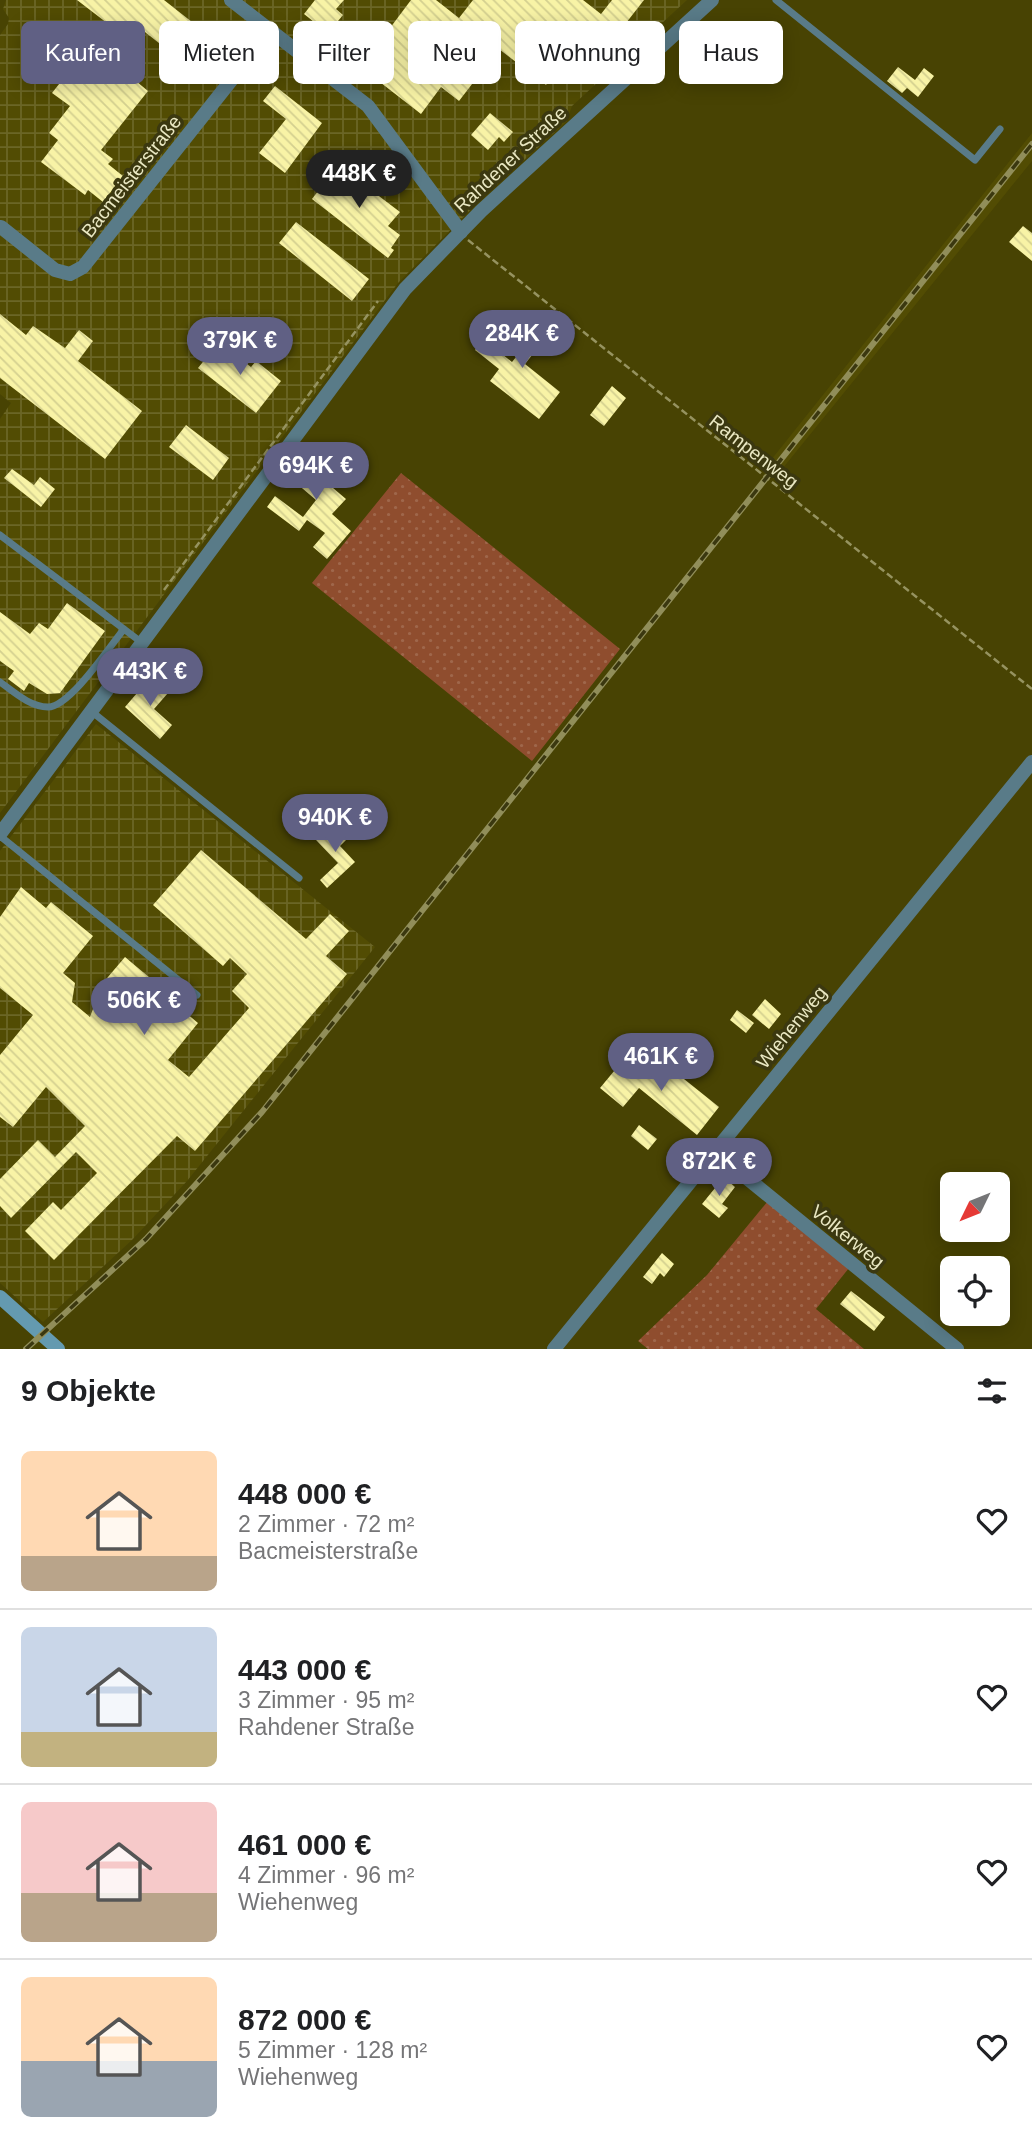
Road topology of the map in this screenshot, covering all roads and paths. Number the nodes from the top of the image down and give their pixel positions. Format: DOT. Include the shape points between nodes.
graph roads {
  1 [pos="231,0"];
  2 [pos="712,0"];
  3 [pos="776,0"];
  4 [pos="259,21"];
  5 [pos="279,36"];
  6 [pos="228,84"];
  7 [pos="1000,129"];
  8 [pos="1,227"];
  9 [pos="461,232"];
  10 [pos="0,535"];
  11 [pos="124,629"];
  12 [pos="141,642"];
  13 [pos="0,682"];
  14 [pos="1032,690"];
  15 [pos="90,710"];
  16 [pos="1032,762"];
  17 [pos="0,835"];
  18 [pos="299,878"];
  19 [pos="197,995"];
  20 [pos="715,1152"];
  21 [pos="0,1297"];
  22 [pos="58,1349"];
  23 [pos="554,1349"];
  24 [pos="957,1349"];
  1 -- 4 [label="street"];
  2 -- 9 [label="street, Rahdener Straße"];
  3 -- 7 [label="lane" via="975,160"];
  5 -- 9 [label="street" via="368,106"];
  6 -- 8 [label="street, Bacmeisterstraße" via="83,267 70,274 55,270"];
  9 -- 12 [label="street, Rahdener Straße" via="405,289"];
  9 -- 14 [label="path, Rampenweg"];
  10 -- 11 [label="lane"];
  11 -- 12 [label="lane"];
  11 -- 13 [label="lane" via="86,677 51,707 32,702"];
  12 -- 15 [label="street, Rahdener Straße"];
  15 -- 17 [label="street, Rahdener Straße"];
  15 -- 18 [label="lane"];
  16 -- 20 [label="street, Wiehenweg"];
  17 -- 19 [label="lane"];
  20 -- 23 [label="street, Wiehenweg"];
  20 -- 24 [label="street, Volkerweg"];
  21 -- 22 [label="street"];
}
